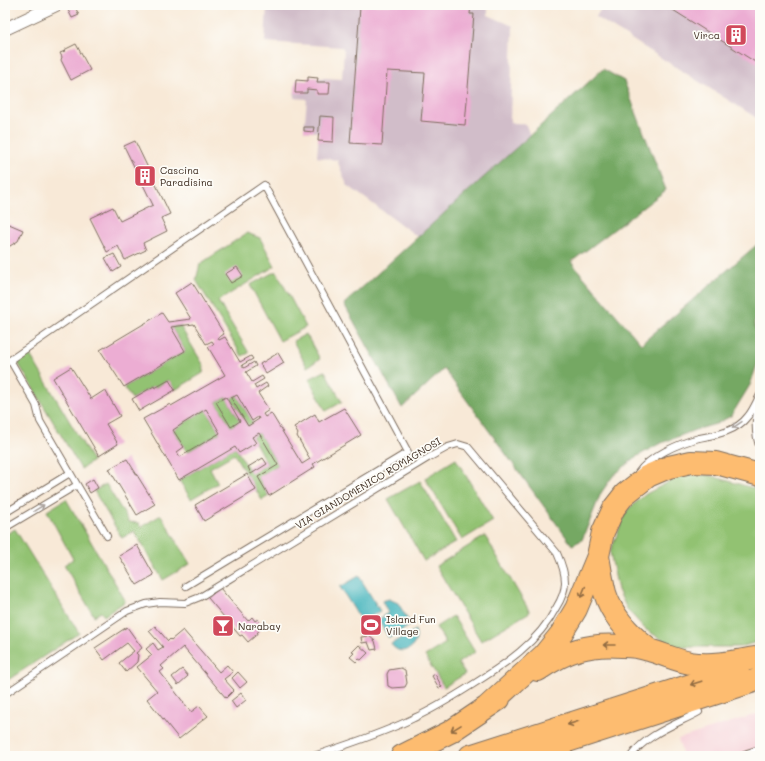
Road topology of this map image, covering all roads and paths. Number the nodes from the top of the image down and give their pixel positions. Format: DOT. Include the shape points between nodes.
graph roads {
  1 [pos="56,5"];
  2 [pos="5,29"];
  3 [pos="760,394"];
  4 [pos="760,448"];
  5 [pos="70,473"];
  6 [pos="760,475"];
  7 [pos="77,485"];
  8 [pos="625,494"];
  9 [pos="5,513"];
  10 [pos="5,528"];
  11 [pos="107,536"];
  12 [pos="598,556"];
  13 [pos="186,586"];
  14 [pos="648,649"];
  15 [pos="760,657"];
  16 [pos="760,662"];
  17 [pos="760,679"];
  18 [pos="760,693"];
  19 [pos="5,694"];
  20 [pos="487,707"];
  21 [pos="699,712"];
  22 [pos="423,747"];
  23 [pos="760,752"];
  24 [pos="314,756"];
  25 [pos="387,756"];
  26 [pos="402,756"];
  27 [pos="470,756"];
  28 [pos="521,756"];
  29 [pos="563,756"];
  30 [pos="631,756"];
  31 [pos="748,756"];
  1 -- 2 [label="street"];
  3 -- 4 [label="lane" via="755,436"];
  3 -- 8 [label="lane, one-way" via="748,417 735,427 663,452 642,467"];
  5 -- 7 [label="lane"];
  5 -- 9 [label="lane"];
  5 -- 13 [label="lane" via="40,421 36,406 10,360 264,185 408,452"];
  6 -- 8 [label="highway" via="716,463 691,462 669,466 648,476"];
  10 -- 7 [label="lane, one-way"];
  7 -- 11 [label="lane"];
  8 -- 12 [label="highway" via="614,508 603,532"];
  12 -- 14 [label="highway" via="605,593 613,611 623,626"];
  12 -- 20 [label="highway, one-way" via="576,608 561,634 544,655"];
  14 -- 15 [label="highway" via="691,663 719,664"];
  14 -- 20 [label="highway, one-way" via="594,645 571,651 550,662"];
  16 -- 27 [label="highway, one-way"];
  17 -- 28 [label="highway"];
  18 -- 21 [label="highway"];
  19 -- 24 [label="lane, VIA GIANDOMENICO ROMAGNOSI" via="127,611 160,602 184,604 200,597 428,458 458,444 468,447 557,553 565,582 562,597 536,637 501,667 414,719"];
  20 -- 22 [label="highway, one-way"];
  21 -- 29 [label="highway"];
  21 -- 30 [label="lane" via="650,737"];
  22 -- 25 [label="highway"];
  22 -- 26 [label="highway"];
  23 -- 31 [label="street"];
}
